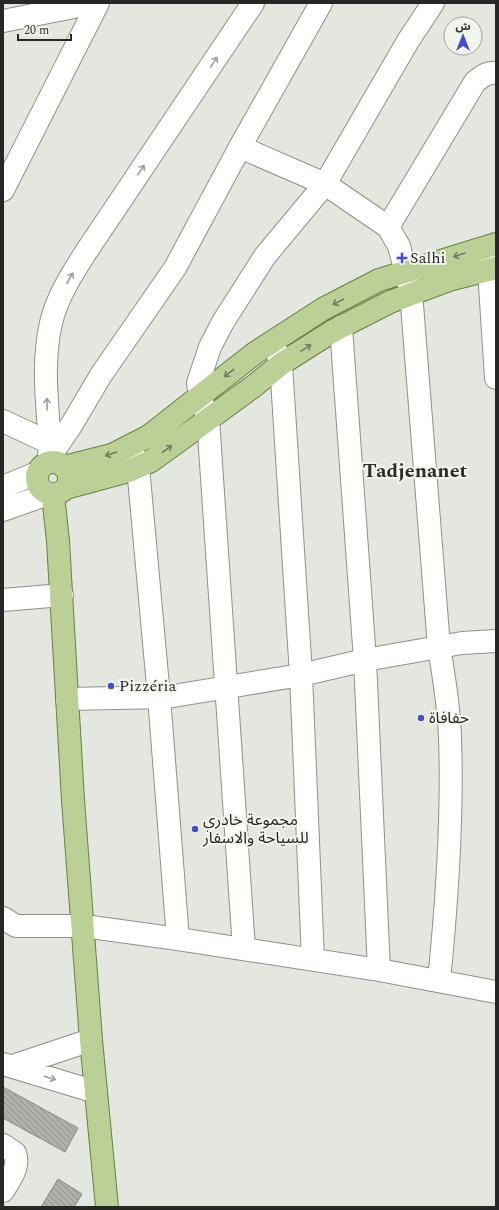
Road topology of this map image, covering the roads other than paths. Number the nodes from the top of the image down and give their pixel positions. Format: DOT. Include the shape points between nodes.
graph roads {
  1 [pos="94,3"];
  2 [pos="98,3"];
  3 [pos="253,3"];
  4 [pos="321,3"];
  5 [pos="433,3"];
  6 [pos="3,21"];
  7 [pos="496,73"];
  8 [pos="240,147"];
  9 [pos="325,184"];
  10 [pos="3,190"];
  11 [pos="388,227"];
  12 [pos="489,246"];
  13 [pos="492,269"];
  14 [pos="406,271"];
  15 [pos="411,292"];
  16 [pos="341,327"];
  17 [pos="272,342"];
  18 [pos="281,364"];
  19 [pos="496,378"];
  20 [pos="200,396"];
  21 [pos="208,419"];
  22 [pos="3,420"];
  23 [pos="131,446"];
  24 [pos="138,467"];
  25 [pos="52,472"];
  26 [pos="3,487"];
  27 [pos="3,510"];
  28 [pos="62,595"];
  29 [pos="3,600"];
  30 [pos="496,641"];
  31 [pos="439,647"];
  32 [pos="365,660"];
  33 [pos="301,674"];
  34 [pos="226,688"];
  35 [pos="159,697"];
  36 [pos="67,699"];
  37 [pos="3,918"];
  38 [pos="84,926"];
  39 [pos="178,939"];
  40 [pos="244,949"];
  41 [pos="313,960"];
  42 [pos="379,970"];
  43 [pos="439,981"];
  44 [pos="496,992"];
  45 [pos="91,1040"];
  46 [pos="8,1065"];
  47 [pos="96,1092"];
  48 [pos="3,1145"];
  49 [pos="3,1191"];
  50 [pos="108,1207"];
  1 -- 6 [label="street"];
  2 -- 10 [label="street"];
  25 -- 3 [label="street, one-way" via="47,423 46,357 51,322 65,288 86,252"];
  4 -- 8 [label="street"];
  5 -- 9 [label="street"];
  7 -- 11 [label="street" via="482,76 475,82"];
  8 -- 9 [label="street"];
  8 -- 25 [label="street" via="175,268 101,375 72,424"];
  9 -- 11 [label="street"];
  9 -- 20 [label="street" via="265,256 223,322 203,365 198,383"];
  11 -- 14 [label="street" via="399,246"];
  12 -- 13 [label="street"];
  12 -- 14 [label="main road, one-way"];
  13 -- 15 [label="main road"];
  13 -- 19 [label="street"];
  14 -- 15 [label="street"];
  14 -- 17 [label="main road, one-way" via="379,280 323,309"];
  15 -- 16 [label="main road"];
  15 -- 31 [label="street"];
  18 -- 16 [label="main road, one-way"];
  16 -- 32 [label="street"];
  17 -- 18 [label="street"];
  17 -- 20 [label="main road, one-way"];
  18 -- 21 [label="main road"];
  18 -- 33 [label="street"];
  20 -- 21 [label="street"];
  20 -- 23 [label="main road" via="149,436"];
  24 -- 21 [label="main road, one-way" via="151,461"];
  21 -- 34 [label="street"];
  22 -- 25 [label="street"];
  23 -- 24 [label="street"];
  23 -- 25 [label="main road, one-way" via="112,455"];
  24 -- 25 [label="main road" via="107,478"];
  24 -- 35 [label="street"];
  25 -- 26 [label="street"];
  25 -- 27 [label="street"];
  25 -- 28 [label="main road"];
  28 -- 29 [label="street"];
  28 -- 36 [label="main road"];
  30 -- 31 [label="street"];
  31 -- 32 [label="street"];
  31 -- 43 [label="street" via="447,696 450,745 450,812"];
  32 -- 33 [label="street"];
  32 -- 42 [label="street"];
  33 -- 34 [label="street"];
  33 -- 41 [label="street"];
  34 -- 35 [label="street"];
  34 -- 40 [label="street"];
  35 -- 36 [label="street"];
  35 -- 39 [label="street"];
  36 -- 38 [label="main road"];
  37 -- 38 [label="street" via="16,926"];
  38 -- 39 [label="street"];
  38 -- 45 [label="main road"];
  39 -- 40 [label="street"];
  40 -- 41 [label="street"];
  41 -- 42 [label="street"];
  42 -- 43 [label="street"];
  43 -- 44 [label="street"];
  45 -- 46 [label="street"];
  45 -- 47 [label="main road"];
  46 -- 47 [label="street, one-way"];
  47 -- 50 [label="main road"];
  48 -- 49 [label="street" via="15,1153 17,1159 16,1168"];
}
